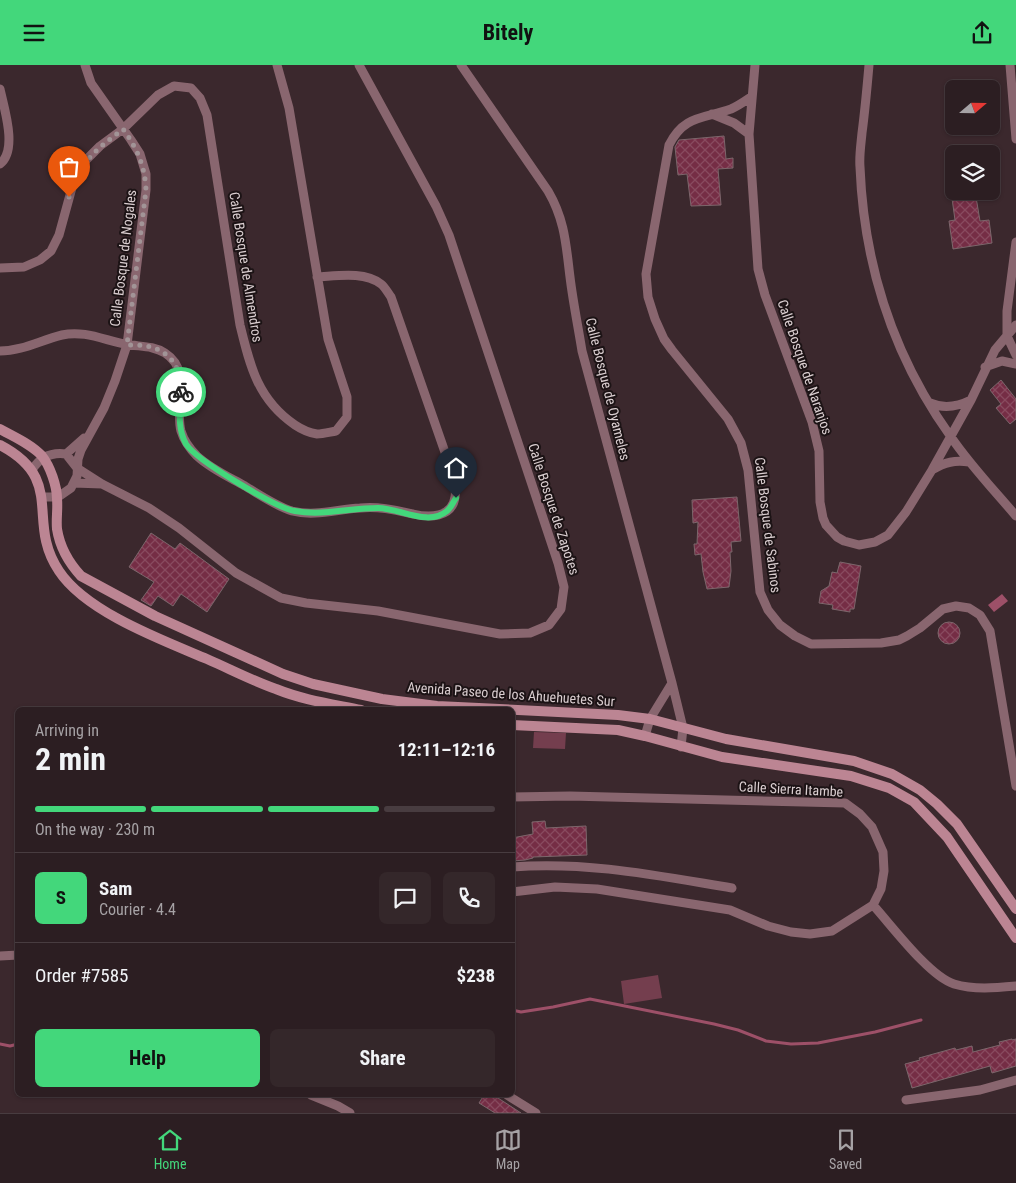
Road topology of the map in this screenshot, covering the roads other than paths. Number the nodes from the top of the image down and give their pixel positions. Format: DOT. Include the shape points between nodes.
graph roads {
  1 [pos="84,65"];
  2 [pos="277,65"];
  3 [pos="359,65"];
  4 [pos="461,65"];
  5 [pos="754,65"];
  6 [pos="869,65"];
  7 [pos="1010,65"];
  8 [pos="0,89"];
  9 [pos="751,97"];
  10 [pos="712,114"];
  11 [pos="123,129"];
  12 [pos="749,134"];
  13 [pos="1016,139"];
  14 [pos="0,164"];
  15 [pos="1016,243"];
  16 [pos="0,268"];
  17 [pos="1014,274"];
  18 [pos="317,277"];
  19 [pos="1016,325"];
  20 [pos="1008,336"];
  21 [pos="127,345"];
  22 [pos="0,351"];
  23 [pos="1016,355"];
  24 [pos="1016,364"];
  25 [pos="985,367"];
  26 [pos="971,400"];
  27 [pos="930,403"];
  28 [pos="0,429"];
  29 [pos="90,433"];
  30 [pos="950,436"];
  31 [pos="0,445"];
  32 [pos="66,454"];
  33 [pos="43,458"];
  34 [pos="970,462"];
  35 [pos="77,468"];
  36 [pos="32,469"];
  37 [pos="932,470"];
  38 [pos="74,483"];
  39 [pos="102,484"];
  40 [pos="42,497"];
  41 [pos="58,497"];
  42 [pos="1016,517"];
  43 [pos="672,683"];
  44 [pos="346,707"];
  45 [pos="458,707"];
  46 [pos="515,710"];
  47 [pos="650,719"];
  48 [pos="515,725"];
  49 [pos="684,728"];
  50 [pos="645,736"];
  51 [pos="681,747"];
  52 [pos="1016,787"];
  53 [pos="515,797"];
  54 [pos="515,867"];
  55 [pos="732,888"];
  56 [pos="515,892"];
  57 [pos="874,905"];
  58 [pos="1016,909"];
  59 [pos="1016,915"];
  60 [pos="1005,922"];
  61 [pos="1016,938"];
  62 [pos="15,955"];
  63 [pos="0,956"];
  64 [pos="1016,986"];
  65 [pos="1016,1080"];
  66 [pos="316,1097"];
  67 [pos="510,1097"];
  68 [pos="906,1100"];
  69 [pos="350,1113"];
  70 [pos="536,1113"];
  1 -- 11 [label="street, Calle Bosque de Nogales" via="91,83"];
  2 -- 18 [label="street, Calle Bosque de Almendros" via="289,108"];
  3 -- 39 [label="street, Calle Bosque de Zapotes" via="449,235 558,563 564,587 561,609 543,628 530,633 500,634 394,613 281,598 236,573 149,508"];
  4 -- 43 [label="street, Calle Bosque de Oyameles" via="560,213 582,351"];
  5 -- 9 [label="street, Calle Bosque de Naranjos"];
  6 -- 27 [label="street" via="859,165 869,251 885,311 901,352"];
  7 -- 13 [label="street"];
  8 -- 14 [label="street" via="9,132 9,150"];
  9 -- 10 [label="street, Calle Bosque de Sabinos" via="733,108"];
  9 -- 12 [label="street, Calle Bosque de Naranjos"];
  10 -- 12 [label="street" via="734,123"];
  10 -- 52 [label="street, Calle Bosque de Sabinos" via="686,123 675,132 669,145 646,285 664,339 728,419 742,443 763,601 787,631 818,644 890,642 914,632 942,609 956,605 974,611 984,619 990,631"];
  11 -- 16 [label="street, Calle Bosque de Almendros" via="83,163 51,251 24,267"];
  11 -- 18 [label="street, Calle Bosque de Almendros" via="158,95 174,87 191,88 200,98 212,141 240,325 248,355 269,402 284,417 316,434 336,431 347,417 347,397 328,339"];
  11 -- 21 [label="street, Calle Bosque de Nogales" via="140,154 146,174"];
  12 -- 37 [label="street, Calle Bosque de Naranjos" via="758,269 812,422 819,451 821,510 826,525 837,537 852,543 867,544 882,539 906,512"];
  15 -- 17 [label="street"];
  17 -- 20 [label="street" via="1008,296"];
  18 -- 21 [label="street" via="365,277 381,284 391,297 455,481 456,498 448,510 438,516 426,517 381,507 315,513 292,511 271,501 198,457 186,444 181,431 182,382 178,367 166,354 150,346"];
  19 -- 20 [label="street, Calle Bosque de Naranjos"];
  20 -- 23 [label="street"];
  20 -- 25 [label="street, Calle Bosque de Naranjos" via="994,350"];
  21 -- 22 [label="street" via="84,333 64,334 13,351"];
  21 -- 29 [label="street, Calle Bosque de Nogales" via="112,390"];
  24 -- 25 [label="street" via="1002,361"];
  25 -- 26 [label="street, Calle Bosque de Naranjos"];
  26 -- 27 [label="street" via="951,407"];
  26 -- 30 [label="street, Calle Bosque de Naranjos"];
  27 -- 30 [label="street"];
  28 -- 33 [label="street, Avenida Paseo de los Ahuehuetes Sur"];
  29 -- 32 [label="street, Calle Bosque de Nogales"];
  29 -- 35 [label="street, Calle Bosque de Nogales" via="81,449"];
  30 -- 34 [label="street"];
  30 -- 37 [label="street, Calle Bosque de Naranjos"];
  31 -- 36 [label="street" via="21,457"];
  32 -- 33 [label="street"];
  32 -- 35 [label="street, Calle Bosque de Zapotes"];
  33 -- 36 [label="street"];
  33 -- 41 [label="street, Avenida Paseo de los Ahuehuetes Sur"];
  34 -- 37 [label="street" via="944,463"];
  34 -- 42 [label="street"];
  35 -- 38 [label="street, Calle Bosque de Nogales"];
  35 -- 39 [label="street, Calle Bosque de Zapotes"];
  36 -- 40 [label="street"];
  38 -- 39 [label="street, Calle Bosque de Zapotes"];
  38 -- 41 [label="street"];
  40 -- 41 [label="street"];
  40 -- 44 [label="street" via="44,533 53,562 71,586 104,611 149,635 277,690"];
  41 -- 45 [label="street, Avenida Paseo de los Ahuehuetes Sur" via="59,540 81,577 155,616 283,675 382,699"];
  43 -- 47 [label="street"];
  43 -- 49 [label="street, Calle Bosque de Oyameles"];
  46 -- 47 [label="street, Avenida Paseo de los Ahuehuetes Sur"];
  47 -- 49 [label="street, Avenida Paseo de los Ahuehuetes Sur"];
  47 -- 50 [label="street"];
  48 -- 50 [label="street" via="618,731"];
  49 -- 51 [label="street"];
  49 -- 58 [label="street, Avenida Paseo de los Ahuehuetes Sur" via="726,739 854,761 899,778 920,790 957,825"];
  50 -- 51 [label="street"];
  51 -- 60 [label="street" via="746,762 851,776 889,788 914,802 947,837"];
  53 -- 57 [label="street, Calle Sierra Itambe" via="845,803 867,820 880,843 884,871"];
  54 -- 55 [label="street" via="610,869"];
  56 -- 57 [label="street" via="555,887 597,889 730,909 768,926 800,933 832,931"];
  57 -- 64 [label="street" via="938,976 973,988"];
  59 -- 60 [label="street"];
  60 -- 61 [label="street"];
  62 -- 63 [label="street"];
  65 -- 68 [label="street" via="980,1090"];
  66 -- 69 [label="street"];
  67 -- 70 [label="street"];
}
